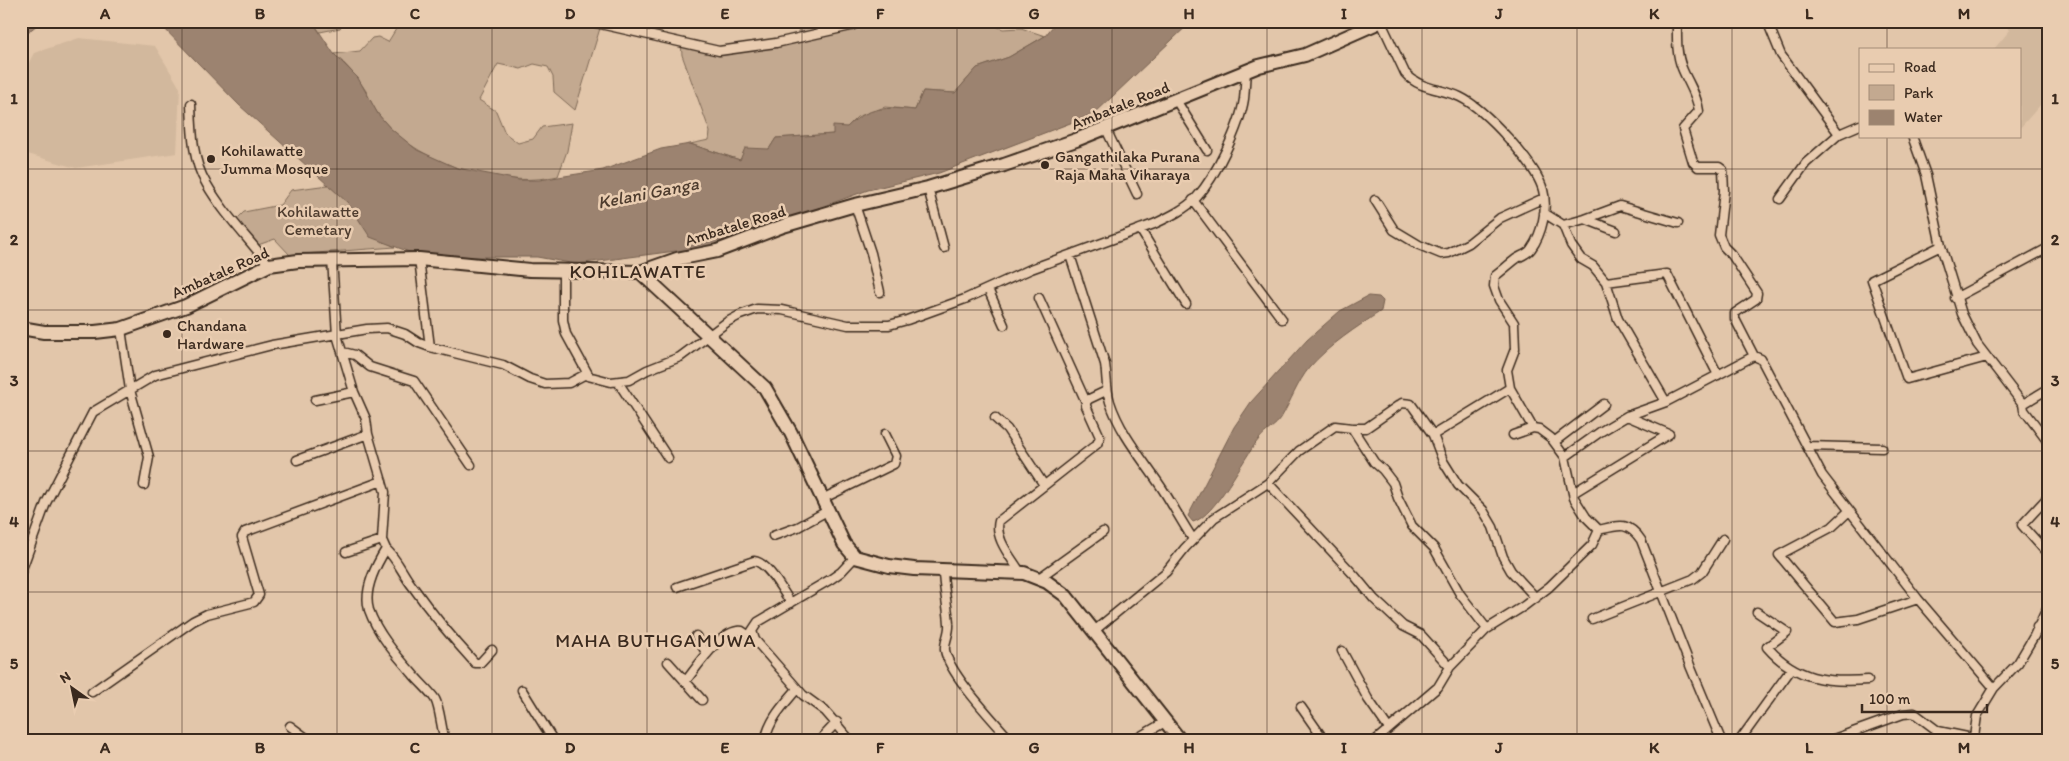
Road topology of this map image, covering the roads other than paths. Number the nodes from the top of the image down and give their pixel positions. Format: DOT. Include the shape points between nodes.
graph roads {
  1 [pos="587,21"];
  2 [pos="861,21"];
  3 [pos="1381,21"];
  4 [pos="1676,21"];
  5 [pos="1767,21"];
  6 [pos="1246,72"];
  7 [pos="1176,100"];
  8 [pos="191,104"];
  9 [pos="1859,125"];
  10 [pos="1106,129"];
  11 [pos="1839,134"];
  12 [pos="1913,138"];
  13 [pos="1208,150"];
  14 [pos="928,188"];
  15 [pos="1137,194"];
  16 [pos="1544,198"];
  17 [pos="1780,199"];
  18 [pos="1193,200"];
  19 [pos="1375,200"];
  20 [pos="855,205"];
  21 [pos="1544,213"];
  22 [pos="1585,218"];
  23 [pos="1678,223"];
  24 [pos="1563,225"];
  25 [pos="1140,229"];
  26 [pos="1616,231"];
  27 [pos="1941,246"];
  28 [pos="944,248"];
  29 [pos="2048,248"];
  30 [pos="1070,255"];
  31 [pos="332,259"];
  32 [pos="419,259"];
  33 [pos="270,264"];
  34 [pos="562,270"];
  35 [pos="640,272"];
  36 [pos="1606,282"];
  37 [pos="988,289"];
  38 [pos="880,292"];
  39 [pos="1039,298"];
  40 [pos="1956,298"];
  41 [pos="1186,304"];
  42 [pos="1282,319"];
  43 [pos="1004,326"];
  44 [pos="21,328"];
  45 [pos="121,329"];
  46 [pos="337,335"];
  47 [pos="708,337"];
  48 [pos="430,347"];
  49 [pos="343,352"];
  50 [pos="1754,356"];
  51 [pos="1986,357"];
  52 [pos="1718,375"];
  53 [pos="589,376"];
  54 [pos="618,382"];
  55 [pos="1510,388"];
  56 [pos="2048,389"];
  57 [pos="130,390"];
  58 [pos="1106,391"];
  59 [pos="354,392"];
  60 [pos="315,400"];
  61 [pos="1086,402"];
  62 [pos="1666,402"];
  63 [pos="1604,404"];
  64 [pos="2023,404"];
  65 [pos="1627,416"];
  66 [pos="995,418"];
  67 [pos="1352,428"];
  68 [pos="1532,428"];
  69 [pos="368,434"];
  70 [pos="886,434"];
  71 [pos="1434,435"];
  72 [pos="1512,435"];
  73 [pos="1554,442"];
  74 [pos="2048,442"];
  75 [pos="1807,446"];
  76 [pos="1882,448"];
  77 [pos="1565,457"];
  78 [pos="668,458"];
  79 [pos="297,460"];
  80 [pos="471,465"];
  81 [pos="382,482"];
  82 [pos="1268,483"];
  83 [pos="1044,485"];
  84 [pos="144,486"];
  85 [pos="1573,493"];
  86 [pos="2048,496"];
  87 [pos="826,504"];
  88 [pos="1848,512"];
  89 [pos="1599,530"];
  90 [pos="1103,532"];
  91 [pos="773,536"];
  92 [pos="1193,539"];
  93 [pos="1723,539"];
  94 [pos="382,540"];
  95 [pos="386,549"];
  96 [pos="346,552"];
  97 [pos="2048,554"];
  98 [pos="855,557"];
  99 [pos="943,570"];
  100 [pos="21,572"];
  101 [pos="1020,572"];
  102 [pos="1039,578"];
  103 [pos="677,587"];
  104 [pos="1663,592"];
  105 [pos="1536,598"];
  106 [pos="1918,599"];
  107 [pos="791,603"];
  108 [pos="2048,606"];
  109 [pos="1757,612"];
  110 [pos="1592,619"];
  111 [pos="2037,627"];
  112 [pos="1487,629"];
  113 [pos="1094,631"];
  114 [pos="2048,634"];
  115 [pos="696,636"];
  116 [pos="755,640"];
  117 [pos="492,650"];
  118 [pos="1342,651"];
  119 [pos="707,654"];
  120 [pos="668,662"];
  121 [pos="1450,667"];
  122 [pos="1792,668"];
  123 [pos="1868,680"];
  124 [pos="685,682"];
  125 [pos="1994,688"];
  126 [pos="797,689"];
  127 [pos="522,690"];
  128 [pos="92,692"];
  129 [pos="702,700"];
  130 [pos="1301,707"];
  131 [pos="837,722"];
  132 [pos="1165,722"];
  133 [pos="290,726"];
  134 [pos="1389,729"];
  135 [pos="1006,735"];
  136 [pos="1976,738"];
  137 [pos="309,740"];
  138 [pos="445,740"];
  139 [pos="553,740"];
  140 [pos="765,740"];
  141 [pos="820,740"];
  142 [pos="850,740"];
  143 [pos="1134,740"];
  144 [pos="1180,740"];
  145 [pos="1324,740"];
  146 [pos="1376,740"];
  147 [pos="1721,740"];
  148 [pos="1740,740"];
  149 [pos="1831,740"];
  1 -- 2 [label="street" via="719,51 776,43"];
  3 -- 6 [label="main road, Ambatale Road" via="1305,55"];
  3 -- 16 [label="street" via="1411,80 1459,97 1490,119 1536,175"];
  4 -- 50 [label="street" via="1682,67 1698,101 1699,111 1683,129 1693,162 1698,168 1718,167 1723,170 1724,191 1718,235 1758,293 1756,299 1735,313"];
  5 -- 11 [label="street" via="1781,55"];
  6 -- 7 [label="main road, Ambatale Road"];
  6 -- 18 [label="street" via="1240,117 1218,167"];
  7 -- 10 [label="main road, Ambatale Road"];
  7 -- 13 [label="street"];
  8 -- 33 [label="street" via="193,139 205,182"];
  9 -- 11 [label="street"];
  10 -- 14 [label="main road, Ambatale Road"];
  10 -- 15 [label="street"];
  11 -- 17 [label="street" via="1806,163"];
  12 -- 27 [label="street" via="1926,175"];
  14 -- 20 [label="main road, Ambatale Road"];
  14 -- 28 [label="street"];
  16 -- 19 [label="street" via="1500,218 1469,243 1441,254 1419,246 1394,230"];
  16 -- 21 [label="street"];
  18 -- 25 [label="street" via="1173,215"];
  18 -- 42 [label="street"];
  20 -- 35 [label="main road, Ambatale Road" via="782,226 717,251"];
  20 -- 38 [label="street"];
  21 -- 24 [label="street"];
  21 -- 55 [label="street" via="1531,250 1495,276 1494,286 1499,300 1514,323 1515,349 1507,370"];
  22 -- 23 [label="street" via="1620,206"];
  22 -- 24 [label="street"];
  22 -- 26 [label="street"];
  24 -- 36 [label="street" via="1581,259 1593,266"];
  25 -- 30 [label="street"];
  25 -- 41 [label="street"];
  27 -- 40 [label="street"];
  27 -- 51 [label="street" via="1872,280 1907,379"];
  29 -- 40 [label="street"];
  30 -- 37 [label="street"];
  30 -- 58 [label="street" via="1105,364"];
  31 -- 32 [label="main road, Ambatale Road"];
  31 -- 33 [label="main road, Ambatale Road"];
  31 -- 46 [label="street"];
  32 -- 34 [label="main road, Ambatale Road"];
  32 -- 48 [label="street"];
  33 -- 45 [label="main road, Ambatale Road" via="186,306"];
  34 -- 35 [label="main road, Ambatale Road"];
  34 -- 53 [label="street" via="566,334"];
  35 -- 47 [label="main road"];
  36 -- 52 [label="street" via="1666,274"];
  36 -- 62 [label="street" via="1618,319"];
  37 -- 43 [label="street"];
  37 -- 47 [label="street" via="889,325 848,325 782,310 757,309 727,322"];
  39 -- 61 [label="street"];
  40 -- 51 [label="street"];
  44 -- 45 [label="main road, Ambatale Road" via="44,332"];
  45 -- 57 [label="street"];
  46 -- 48 [label="street" via="387,328"];
  46 -- 49 [label="street"];
  46 -- 57 [label="street" via="272,345 155,375"];
  47 -- 54 [label="street" via="670,362"];
  47 -- 87 [label="main road" via="765,388"];
  48 -- 53 [label="street" via="503,365 545,384 569,383 584,375"];
  49 -- 59 [label="street"];
  49 -- 80 [label="street" via="355,355 370,367 414,381"];
  50 -- 52 [label="street"];
  50 -- 75 [label="street" via="1761,359"];
  51 -- 64 [label="street"];
  52 -- 62 [label="street"];
  53 -- 54 [label="street"];
  54 -- 78 [label="street"];
  55 -- 68 [label="street"];
  55 -- 71 [label="street"];
  56 -- 64 [label="street"];
  57 -- 84 [label="street" via="149,456"];
  57 -- 100 [label="street" via="93,412 46,503"];
  58 -- 61 [label="street"];
  58 -- 92 [label="street" via="1126,434"];
  59 -- 60 [label="street"];
  59 -- 69 [label="street" via="366,419"];
  61 -- 83 [label="street" via="1100,441"];
  62 -- 65 [label="street"];
  63 -- 73 [label="street"];
  64 -- 74 [label="street"];
  65 -- 77 [label="street"];
  65 -- 85 [label="street" via="1668,434"];
  66 -- 83 [label="street" via="1008,429"];
  67 -- 71 [label="street" via="1366,428 1407,403"];
  67 -- 82 [label="street" via="1335,426 1299,451"];
  67 -- 112 [label="street" via="1374,462 1392,482 1412,526 1434,548 1460,594"];
  68 -- 72 [label="street"];
  68 -- 73 [label="street" via="1539,429"];
  69 -- 79 [label="street"];
  69 -- 81 [label="street"];
  70 -- 87 [label="street" via="896,456 894,464"];
  71 -- 105 [label="street" via="1443,461 1458,485 1483,510 1493,527 1511,571"];
  73 -- 77 [label="street"];
  75 -- 76 [label="street"];
  75 -- 106 [label="street" via="1822,476"];
  77 -- 85 [label="street"];
  81 -- 94 [label="street" via="385,492"];
  81 -- 128 [label="street" via="245,532 242,537 260,595 258,599 193,621"];
  82 -- 92 [label="street" via="1214,518"];
  82 -- 121 [label="street" via="1374,599 1403,626 1421,635"];
  83 -- 101 [label="street" via="1003,516 997,528"];
  85 -- 89 [label="street" via="1586,517"];
  86 -- 97 [label="street" via="2022,525"];
  87 -- 91 [label="street" via="798,527"];
  87 -- 98 [label="main road" via="844,544"];
  88 -- 106 [label="street" via="1832,527 1780,555 1835,622 1858,619"];
  89 -- 104 [label="street" via="1624,525 1633,529 1642,540"];
  89 -- 105 [label="street" via="1592,545"];
  90 -- 102 [label="street"];
  92 -- 113 [label="street" via="1166,572"];
  93 -- 104 [label="street" via="1702,572"];
  94 -- 95 [label="street"];
  94 -- 96 [label="street"];
  95 -- 117 [label="street" via="444,629 475,663 480,663"];
  95 -- 138 [label="street" via="375,568 369,590 369,609 402,663 436,700"];
  98 -- 99 [label="main road" via="889,566"];
  98 -- 107 [label="street" via="841,572"];
  99 -- 101 [label="main road"];
  99 -- 135 [label="street" via="950,626 945,648 948,659 977,702"];
  101 -- 102 [label="main road"];
  102 -- 113 [label="main road" via="1066,596"];
  103 -- 107 [label="street" via="754,561 766,567"];
  104 -- 110 [label="street"];
  104 -- 147 [label="street"];
  105 -- 112 [label="street"];
  106 -- 125 [label="street"];
  107 -- 116 [label="street" via="758,622 752,631"];
  108 -- 111 [label="street"];
  109 -- 122 [label="street" via="1786,632 1767,647"];
  111 -- 114 [label="street"];
  111 -- 125 [label="street" via="2018,663"];
  112 -- 121 [label="street"];
  113 -- 132 [label="main road"];
  115 -- 119 [label="street"];
  116 -- 119 [label="street" via="747,633 731,632"];
  116 -- 126 [label="street"];
  118 -- 134 [label="street" via="1368,699"];
  119 -- 124 [label="street"];
  120 -- 124 [label="street"];
  121 -- 134 [label="street" via="1438,686"];
  122 -- 123 [label="street" via="1818,679"];
  122 -- 148 [label="street"];
  124 -- 129 [label="street"];
  125 -- 136 [label="street" via="1977,716"];
  126 -- 131 [label="street"];
  126 -- 140 [label="street" via="775,714"];
  127 -- 139 [label="street"];
  130 -- 145 [label="street"];
  131 -- 141 [label="street"];
  131 -- 142 [label="street"];
  132 -- 143 [label="street"];
  132 -- 144 [label="main road"];
  133 -- 137 [label="street"];
  134 -- 146 [label="street"];
  136 -- 149 [label="street" via="1938,731 1914,713"];
}
